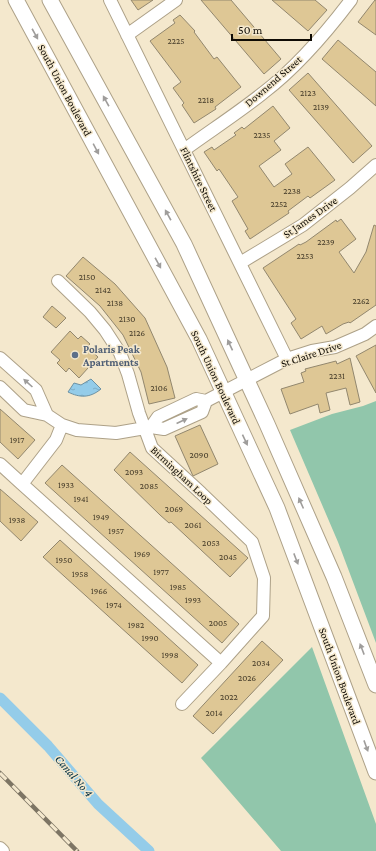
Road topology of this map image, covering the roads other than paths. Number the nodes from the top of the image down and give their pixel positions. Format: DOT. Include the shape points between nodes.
graph roads {
  1 [pos="16,0"];
  2 [pos="50,0"];
  3 [pos="110,0"];
  4 [pos="176,0"];
  5 [pos="351,0"];
  6 [pos="128,35"];
  7 [pos="184,150"];
  8 [pos="376,165"];
  9 [pos="240,263"];
  10 [pos="58,281"];
  11 [pos="376,326"];
  12 [pos="0,358"];
  13 [pos="287,359"];
  14 [pos="247,381"];
  15 [pos="0,387"];
  16 [pos="223,391"];
  17 [pos="47,415"];
  18 [pos="62,425"];
  19 [pos="148,428"];
  20 [pos="0,464"];
  21 [pos="22,484"];
  22 [pos="221,663"];
  23 [pos="376,685"];
  24 [pos="182,704"];
  25 [pos="376,772"];
  26 [pos="0,848"];
  27 [pos="3,851"];
  1 -- 16 [label="main road, South Union Boulevard, one-way" via="199,339"];
  14 -- 2 [label="main road, one-way" via="184,244"];
  3 -- 6 [label="street, Flintshire Street"];
  4 -- 6 [label="street"];
  5 -- 7 [label="street, Downend Street" via="303,56 264,92"];
  6 -- 7 [label="street, Flintshire Street"];
  7 -- 9 [label="street, Flintshire Street"];
  8 -- 9 [label="street, St James Drive" via="302,225"];
  9 -- 13 [label="street, Flintshire Street"];
  10 -- 19 [label="street, Birmingham Loop" via="90,312 120,353"];
  11 -- 13 [label="street, St Claire Drive" via="365,334 335,347"];
  17 -- 12 [label="street, one-way" via="36,390"];
  13 -- 14 [label="street, St Claire Drive"];
  14 -- 16 [label="street, St Claire Drive"];
  23 -- 14 [label="main road, one-way" via="334,577"];
  15 -- 17 [label="street" via="24,410"];
  16 -- 19 [label="street, St Claire Drive" via="206,401 202,412 164,429"];
  16 -- 25 [label="main road, South Union Boulevard, one-way" via="277,508"];
  17 -- 18 [label="street, St Claire Drive"];
  18 -- 19 [label="street, St Claire Drive" via="77,430 116,433"];
  18 -- 21 [label="street" via="56,440"];
  19 -- 22 [label="street, Birmingham Loop" via="152,448 252,542 264,578 263,616"];
  20 -- 21 [label="street"];
  21 -- 22 [label="street"];
  22 -- 24 [label="street, Birmingham Loop"];
  26 -- 27 [label="street"];
}
